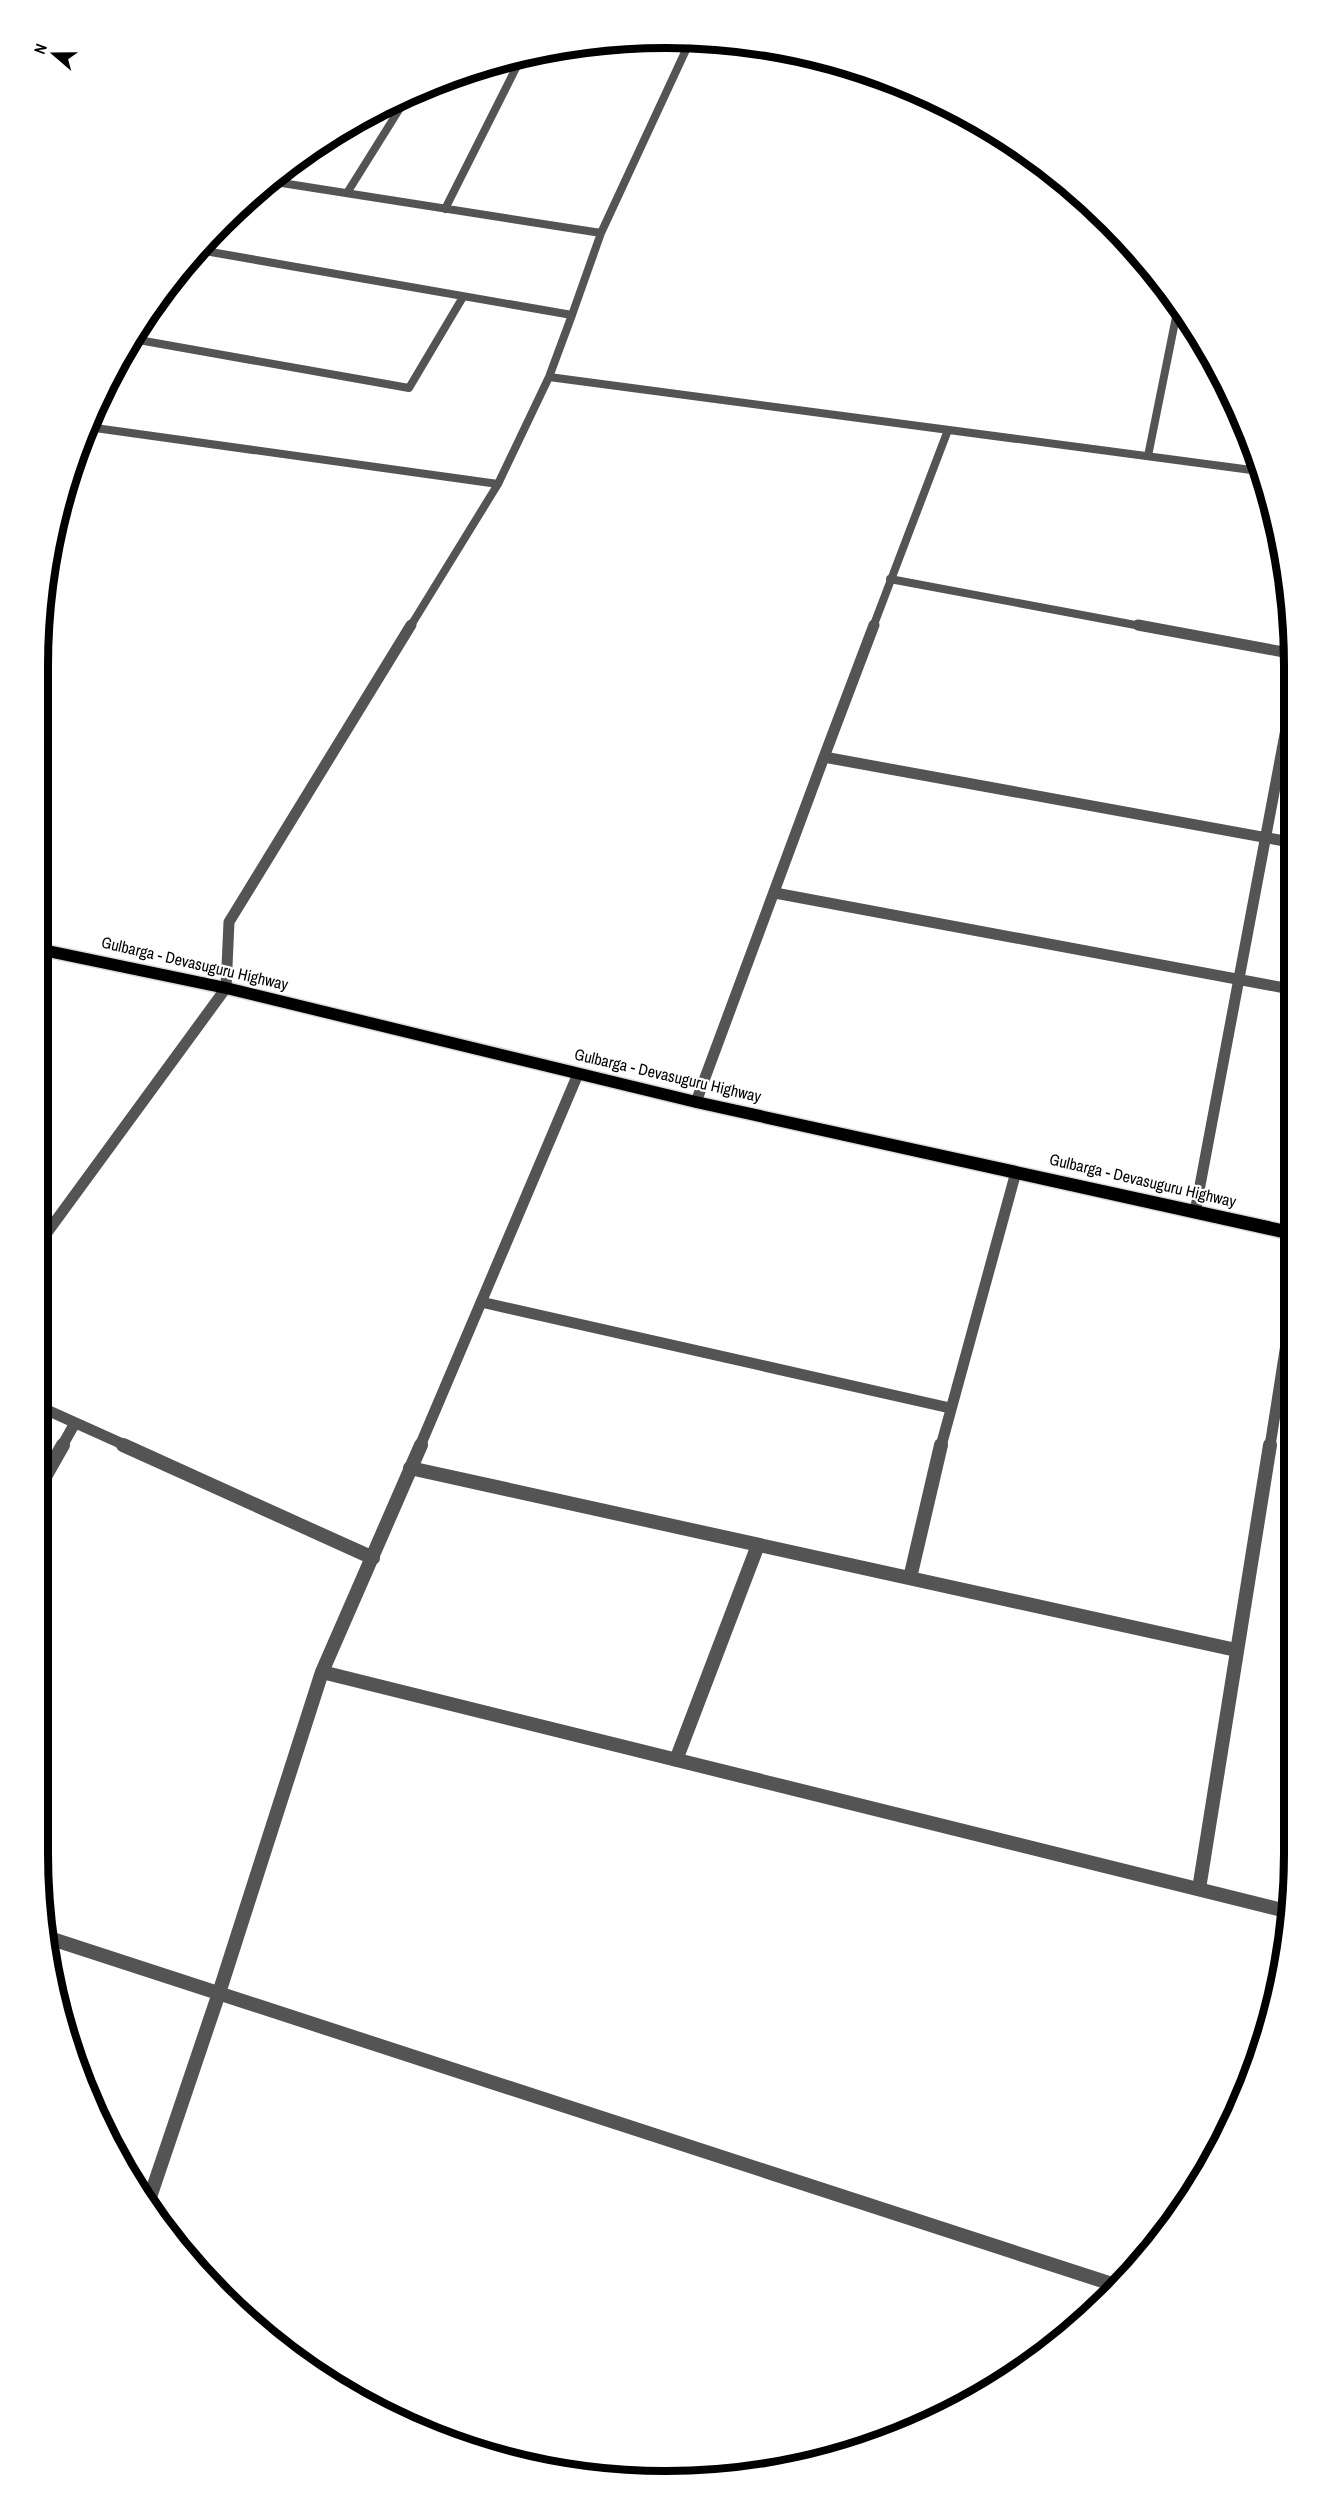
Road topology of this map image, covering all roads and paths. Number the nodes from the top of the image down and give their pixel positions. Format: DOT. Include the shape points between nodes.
graph roads {
  1 [pos="688,49"];
  2 [pos="517,67"];
  3 [pos="399,109"];
  4 [pos="281,183"];
  5 [pos="347,193"];
  6 [pos="445,209"];
  7 [pos="601,233"];
  8 [pos="208,252"];
  9 [pos="463,297"];
  10 [pos="572,315"];
  11 [pos="1176,317"];
  12 [pos="141,340"];
  13 [pos="549,377"];
  14 [pos="95,429"];
  15 [pos="948,430"];
  16 [pos="1148,456"];
  17 [pos="1252,470"];
  18 [pos="498,484"];
  19 [pos="890,579"];
  20 [pos="1284,651"];
  21 [pos="1284,744"];
  22 [pos="824,757"];
  23 [pos="1266,838"];
  24 [pos="1284,841"];
  25 [pos="775,893"];
  26 [pos="48,951"];
  27 [pos="1239,979"];
  28 [pos="226,988"];
  29 [pos="1284,988"];
  30 [pos="578,1074"];
  31 [pos="696,1102"];
  32 [pos="1016,1172"];
  33 [pos="1195,1212"];
  34 [pos="48,1231"];
  35 [pos="1284,1231"];
  36 [pos="481,1302"];
  37 [pos="1284,1355"];
  38 [pos="950,1408"];
  39 [pos="48,1411"];
  40 [pos="75,1423"];
  41 [pos="410,1468"];
  42 [pos="48,1471"];
  43 [pos="758,1545"];
  44 [pos="373,1558"];
  45 [pos="910,1578"];
  46 [pos="1236,1650"];
  47 [pos="322,1672"];
  48 [pos="676,1760"];
  49 [pos="1199,1889"];
  50 [pos="1281,1910"];
  51 [pos="54,1940"];
  52 [pos="219,1993"];
  53 [pos="151,2194"];
  54 [pos="1109,2283"];
  1 -- 7 [label="street"];
  2 -- 6 [label="street"];
  3 -- 5 [label="street"];
  4 -- 5 [label="street"];
  5 -- 6 [label="street"];
  6 -- 7 [label="street"];
  7 -- 10 [label="street"];
  8 -- 9 [label="street"];
  9 -- 10 [label="street"];
  9 -- 12 [label="street" via="409,388"];
  10 -- 13 [label="street"];
  11 -- 16 [label="street"];
  13 -- 15 [label="street"];
  13 -- 18 [label="street"];
  14 -- 18 [label="street"];
  15 -- 16 [label="street"];
  15 -- 19 [label="street"];
  16 -- 17 [label="street"];
  18 -- 28 [label="street" via="229,922"];
  19 -- 20 [label="street"];
  19 -- 22 [label="street"];
  21 -- 23 [label="street"];
  22 -- 23 [label="street"];
  22 -- 25 [label="street"];
  23 -- 24 [label="street"];
  23 -- 27 [label="street"];
  25 -- 27 [label="street"];
  25 -- 31 [label="street"];
  26 -- 28 [label="highway, Gulbarga - Devasuguru Highway"];
  27 -- 29 [label="street"];
  27 -- 33 [label="street"];
  28 -- 30 [label="highway, Gulbarga - Devasuguru Highway"];
  28 -- 34 [label="street"];
  30 -- 31 [label="highway, Gulbarga - Devasuguru Highway"];
  30 -- 36 [label="street"];
  31 -- 32 [label="highway, Gulbarga - Devasuguru Highway"];
  32 -- 33 [label="highway, Gulbarga - Devasuguru Highway"];
  32 -- 38 [label="street"];
  33 -- 35 [label="highway, Gulbarga - Devasuguru Highway"];
  36 -- 38 [label="street"];
  36 -- 41 [label="street"];
  37 -- 46 [label="street"];
  38 -- 45 [label="street"];
  39 -- 40 [label="street"];
  40 -- 42 [label="street"];
  40 -- 44 [label="street"];
  41 -- 43 [label="street"];
  41 -- 44 [label="street"];
  43 -- 45 [label="street"];
  43 -- 48 [label="street"];
  44 -- 47 [label="street"];
  45 -- 46 [label="street"];
  46 -- 49 [label="street"];
  47 -- 48 [label="street"];
  47 -- 52 [label="street"];
  48 -- 49 [label="street"];
  49 -- 50 [label="street"];
  51 -- 52 [label="street"];
  52 -- 53 [label="street"];
  52 -- 54 [label="street"];
}
